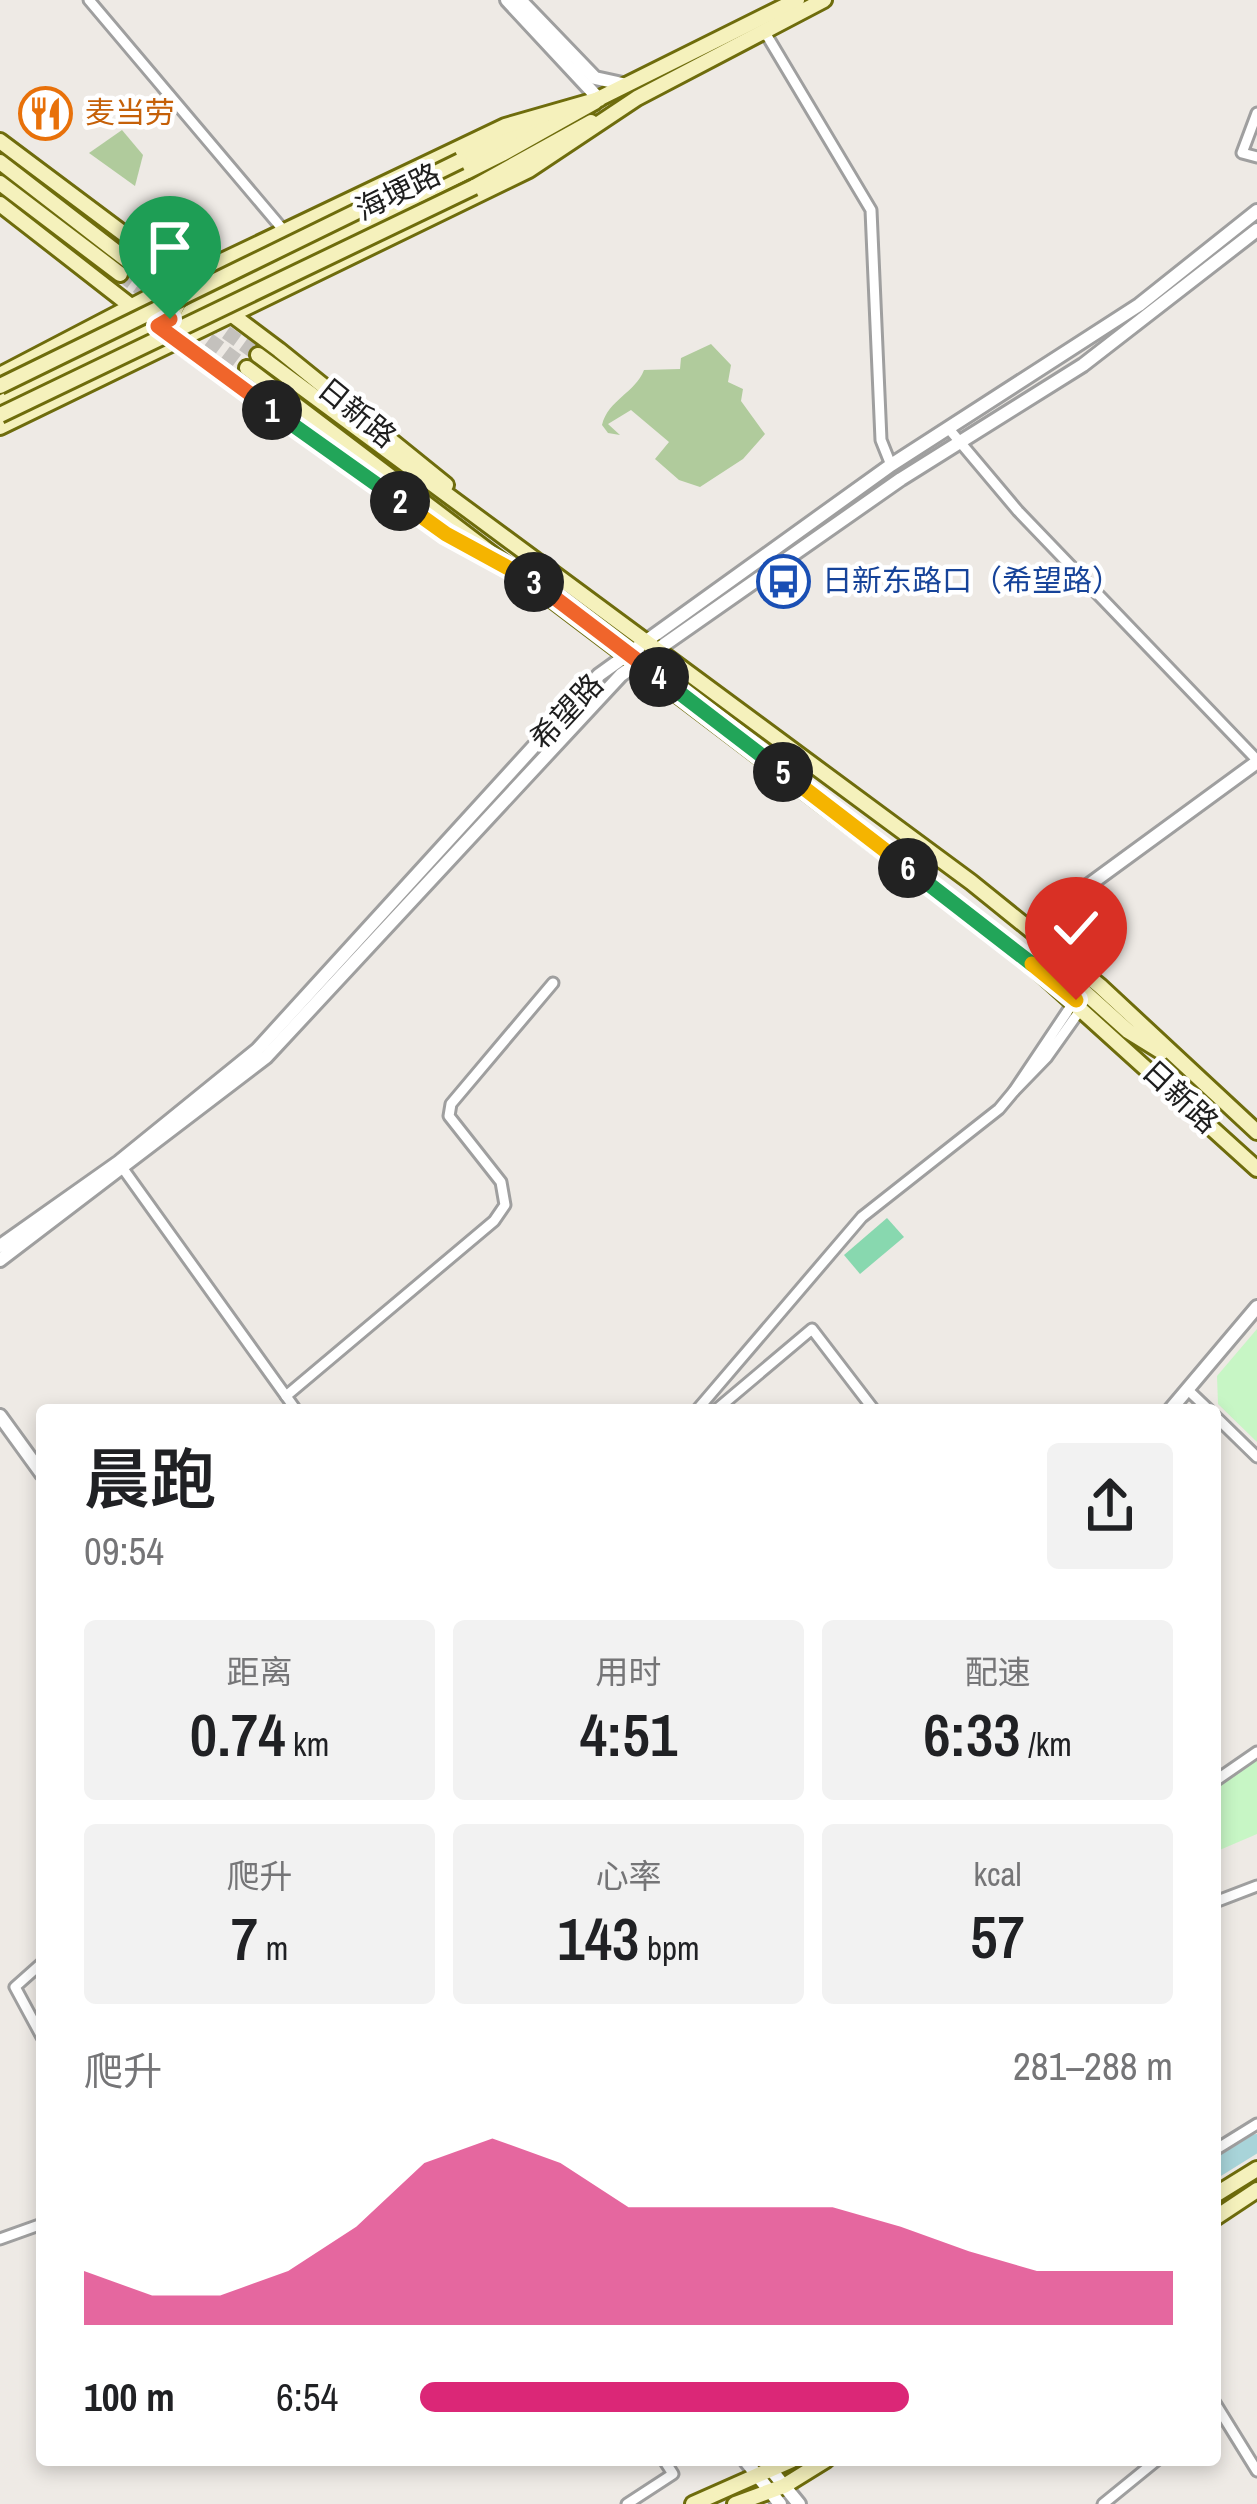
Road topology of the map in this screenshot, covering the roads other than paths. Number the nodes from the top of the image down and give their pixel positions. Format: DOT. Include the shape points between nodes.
graph roads {
  1 [pos="89,0"];
  2 [pos="507,0"];
  3 [pos="520,0"];
  4 [pos="797,0"];
  5 [pos="824,0"];
  6 [pos="766,34"];
  7 [pos="633,92"];
  8 [pos="599,99"];
  9 [pos="622,107"];
  10 [pos="1257,113"];
  11 [pos="0,141"];
  12 [pos="1257,157"];
  13 [pos="0,162"];
  14 [pos="0,183"];
  15 [pos="0,204"];
  16 [pos="1257,212"];
  17 [pos="1257,230"];
  18 [pos="285,232"];
  19 [pos="182,280"];
  20 [pos="208,299"];
  21 [pos="132,307"];
  22 [pos="229,316"];
  23 [pos="158,326"];
  24 [pos="177,342"];
  25 [pos="258,355"];
  26 [pos="247,368"];
  27 [pos="0,375"];
  28 [pos="0,386"];
  29 [pos="0,403"];
  30 [pos="0,415"];
  31 [pos="0,427"];
  32 [pos="949,428"];
  33 [pos="958,442"];
  34 [pos="892,465"];
  35 [pos="536,563"];
  36 [pos="540,585"];
  37 [pos="643,642"];
  38 [pos="656,652"];
  39 [pos="633,657"];
  40 [pos="1257,761"];
  41 [pos="1036,933"];
  42 [pos="554,983"];
  43 [pos="1076,1000"];
  44 [pos="1192,1070"];
  45 [pos="1257,1132"];
  46 [pos="1257,1169"];
  47 [pos="124,1170"];
  48 [pos="0,1246"];
  49 [pos="0,1260"];
  50 [pos="1257,1307"];
  51 [pos="1188,1390"];
  52 [pos="286,1396"];
  53 [pos="292,1404"];
  54 [pos="702,1404"];
  55 [pos="723,1404"];
  56 [pos="869,1404"];
  57 [pos="1175,1404"];
  58 [pos="1202,1404"];
  59 [pos="0,1416"];
  60 [pos="1221,1422"];
  61 [pos="0,1430"];
  62 [pos="1257,1457"];
  63 [pos="36,1466"];
  64 [pos="36,1479"];
  65 [pos="1257,1752"];
  66 [pos="1221,1777"];
  67 [pos="1257,1886"];
  68 [pos="1221,1901"];
  69 [pos="36,1968"];
  70 [pos="36,2026"];
  71 [pos="1257,2124"];
  72 [pos="1221,2146"];
  73 [pos="1257,2169"];
  74 [pos="1257,2190"];
  75 [pos="1221,2191"];
  76 [pos="1221,2214"];
  77 [pos="36,2226"];
  78 [pos="0,2239"];
  79 [pos="1221,2413"];
  80 [pos="668,2466"];
  81 [pos="818,2466"];
  82 [pos="1150,2466"];
  83 [pos="765,2470"];
  84 [pos="1257,2471"];
  85 [pos="778,2494"];
  86 [pos="627,2504"];
  87 [pos="693,2504"];
  88 [pos="735,2504"];
  89 [pos="799,2504"];
  90 [pos="1103,2504"];
  1 -- 18 [label="street"];
  2 -- 8 [label="street"];
  3 -- 7 [label="street" via="595,77"];
  4 -- 7 [label="main road, 海埂路"];
  5 -- 6 [label="main road, 海埂路"];
  6 -- 7 [label="main road, 海埂路"];
  6 -- 34 [label="street" via="871,210 881,440"];
  7 -- 8 [label="main road, 海埂路"];
  7 -- 9 [label="main road"];
  8 -- 18 [label="main road" via="505,126"];
  8 -- 20 [label="main road"];
  8 -- 28 [label="main road, 海埂路, bridge"];
  9 -- 22 [label="main road" via="529,170"];
  9 -- 30 [label="main road, 海埂路, bridge" via="474,187"];
  10 -- 12 [label="street" via="1242,153"];
  11 -- 19 [label="main road, 日新路"];
  13 -- 14 [label="main road" via="126,269"];
  15 -- 21 [label="main road"];
  16 -- 32 [label="street, 希望路" via="1090,340"];
  17 -- 33 [label="street, 希望路" via="1083,365"];
  18 -- 19 [label="main road"];
  19 -- 20 [label="main road, 日新路"];
  19 -- 21 [label="main road"];
  19 -- 23 [label="main road" via="180,307"];
  20 -- 22 [label="main road, 日新路"];
  20 -- 24 [label="main road" via="185,317"];
  21 -- 23 [label="main road"];
  21 -- 27 [label="main road"];
  22 -- 24 [label="main road"];
  22 -- 35 [label="main road, 日新路"];
  23 -- 24 [label="main road"];
  23 -- 29 [label="main road"];
  24 -- 31 [label="main road"];
  24 -- 36 [label="main road" via="446,534"];
  25 -- 35 [label="main road, 日新路"];
  26 -- 36 [label="main road, 日新路"];
  32 -- 33 [label="street"];
  32 -- 34 [label="street, 希望路"];
  33 -- 38 [label="street, 希望路"];
  33 -- 40 [label="street"];
  34 -- 37 [label="street, 希望路"];
  35 -- 37 [label="main road, 日新路"];
  36 -- 39 [label="main road, 日新路"];
  37 -- 38 [label="main road, 日新路"];
  37 -- 39 [label="street, 希望路"];
  38 -- 39 [label="street, 希望路"];
  38 -- 41 [label="main road, 日新路"];
  39 -- 43 [label="main road, 日新路"];
  39 -- 47 [label="street, 希望路" via="282,1041"];
  39 -- 48 [label="street, 希望路" via="584,691 257,1050"];
  40 -- 41 [label="street" via="1067,901"];
  41 -- 44 [label="main road, 日新路"];
  42 -- 52 [label="street" via="448,1116 502,1182 505,1205"];
  43 -- 44 [label="main road" via="1070,979 1128,1030"];
  43 -- 46 [label="main road, 日新路"];
  43 -- 54 [label="street" via="999,1109 862,1217"];
  44 -- 45 [label="main road, 日新路"];
  47 -- 49 [label="street, 希望路"];
  47 -- 52 [label="street"];
  50 -- 51 [label="street"];
  51 -- 57 [label="street"];
  51 -- 58 [label="street"];
  52 -- 53 [label="street"];
  55 -- 56 [label="street" via="812,1329"];
  59 -- 63 [label="street"];
  60 -- 62 [label="street"];
  61 -- 64 [label="street"];
  65 -- 66 [label="street"];
  67 -- 68 [label="street"];
  69 -- 70 [label="street" via="15,1987"];
  71 -- 72 [label="street"];
  73 -- 75 [label="main road"];
  74 -- 76 [label="main road"];
  77 -- 78 [label="street"];
  79 -- 84 [label="street"];
  80 -- 86 [label="street" via="674,2474"];
  81 -- 85 [label="main road"];
  82 -- 90 [label="street"];
  83 -- 85 [label="street"];
  83 -- 87 [label="main road"];
  85 -- 88 [label="main road"];
  85 -- 89 [label="street"];
}
